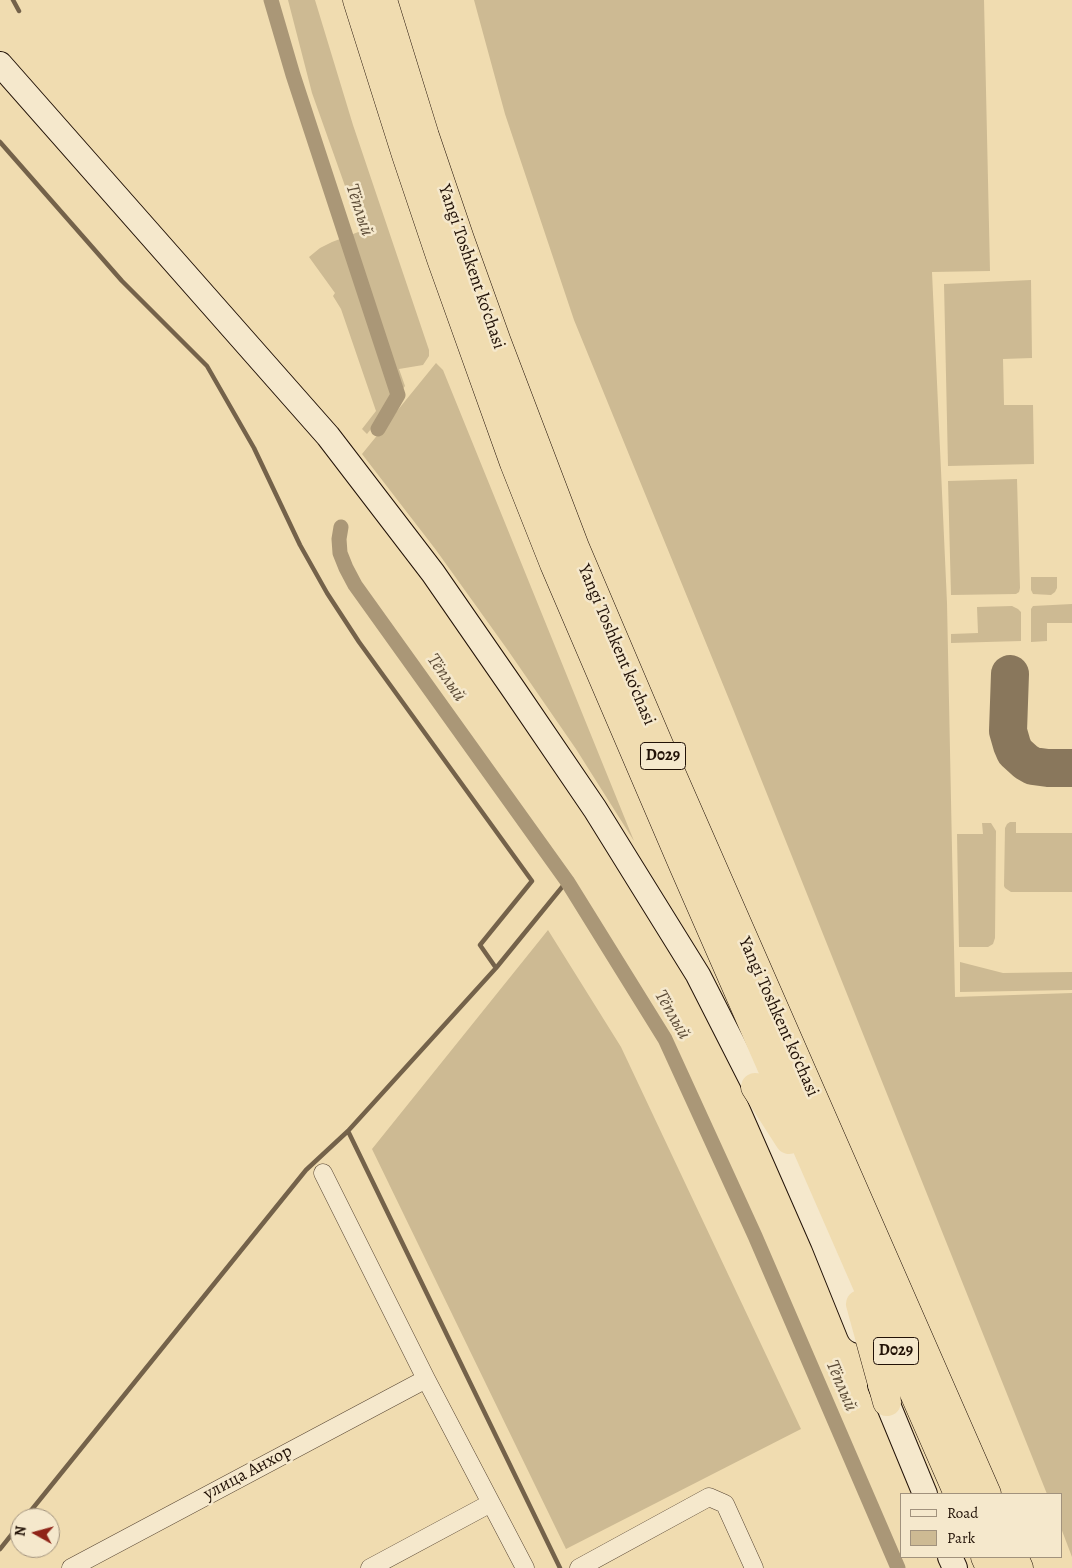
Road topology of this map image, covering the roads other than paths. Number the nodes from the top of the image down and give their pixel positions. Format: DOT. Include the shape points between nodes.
graph roads {
  1 [pos="357,0"];
  2 [pos="383,0"];
  3 [pos="0,64"];
  4 [pos="755,1087"];
  5 [pos="323,1173"];
  6 [pos="833,1208"];
  7 [pos="426,1378"];
  8 [pos="887,1402"];
  9 [pos="924,1493"];
  10 [pos="958,1493"];
  11 [pos="987,1493"];
  12 [pos="491,1503"];
  13 [pos="70,1568"];
  14 [pos="370,1568"];
  15 [pos="525,1568"];
  16 [pos="579,1568"];
  17 [pos="754,1568"];
  1 -- 6 [label="highway, Yangi Toshkent ko‘chasi / D029" via="441,259 532,509 600,674"];
  2 -- 11 [label="highway, Yangi Toshkent ko‘chasi / D029" via="464,248 575,548"];
  3 -- 4 [label="main road" via="328,436 433,573 595,809 698,975"];
  4 -- 6 [label="highway"];
  4 -- 8 [label="main road" via="823,1242"];
  5 -- 7 [label="street"];
  6 -- 8 [label="highway"];
  6 -- 10 [label="highway, Yangi Toshkent ko‘chasi / D029"];
  7 -- 12 [label="street"];
  7 -- 13 [label="street, улица Анхор"];
  8 -- 9 [label="main road"];
  12 -- 14 [label="street"];
  12 -- 15 [label="street"];
  16 -- 17 [label="street" via="709,1497 725,1504"];
}
